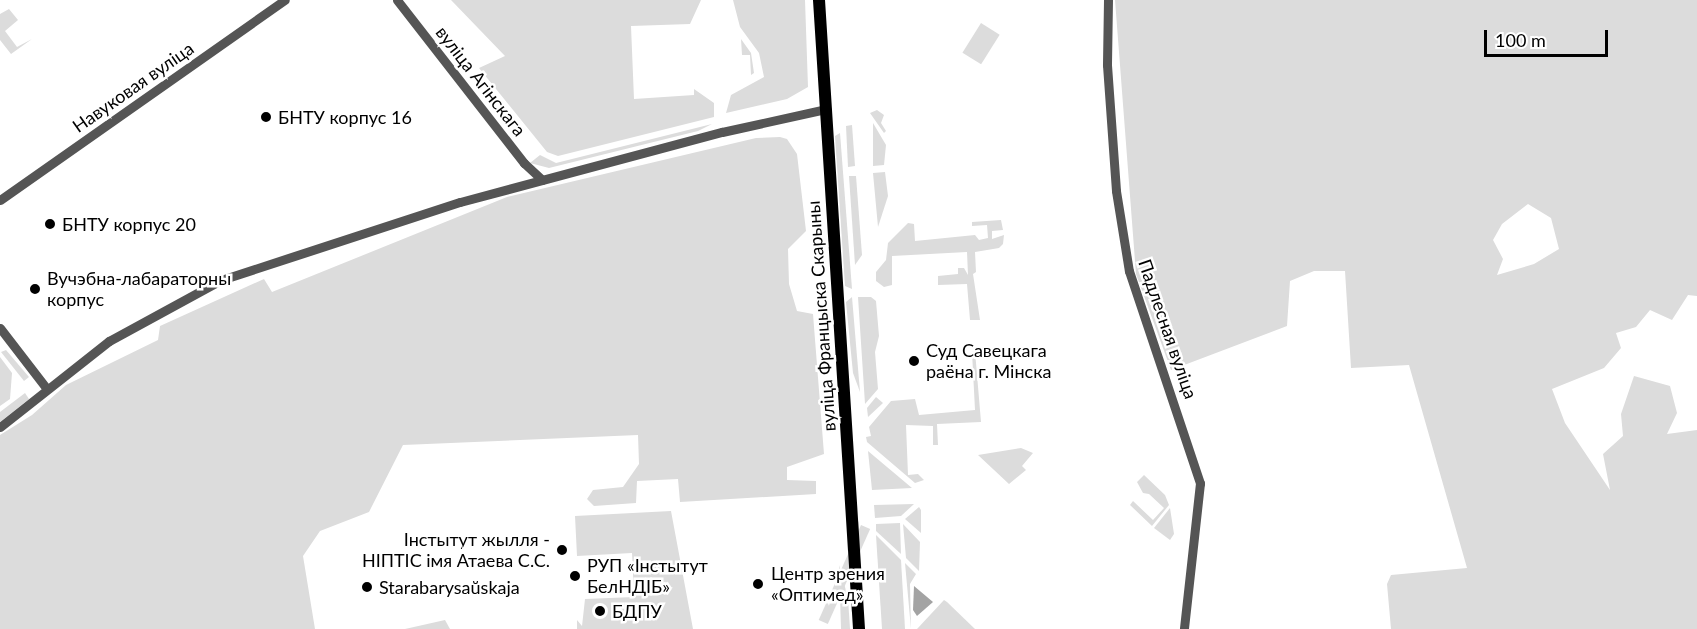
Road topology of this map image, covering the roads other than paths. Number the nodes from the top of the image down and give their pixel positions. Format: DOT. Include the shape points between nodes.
graph roads {
  1 [pos="285,0"];
  2 [pos="397,0"];
  3 [pos="819,0"];
  4 [pos="1108,0"];
  5 [pos="826,109"];
  6 [pos="542,180"];
  7 [pos="0,200"];
  8 [pos="0,328"];
  9 [pos="47,389"];
  10 [pos="0,427"];
  11 [pos="859,629"];
  12 [pos="1184,629"];
  1 -- 7 [label="street, Навуковая вуліца"];
  2 -- 6 [label="street, вуліца Агінскага" via="524,164"];
  3 -- 5 [label="main road, вуліца Францыска Скарыны"];
  4 -- 12 [label="street, Падлесная вуліца" via="1107,65 1116,191 1129,271 1200,483"];
  5 -- 6 [label="street"];
  5 -- 11 [label="main road, вуліца Францыска Скарыны"];
  6 -- 9 [label="street" via="343,238 211,284 136,324"];
  8 -- 9 [label="street"];
  9 -- 10 [label="street"];
}
